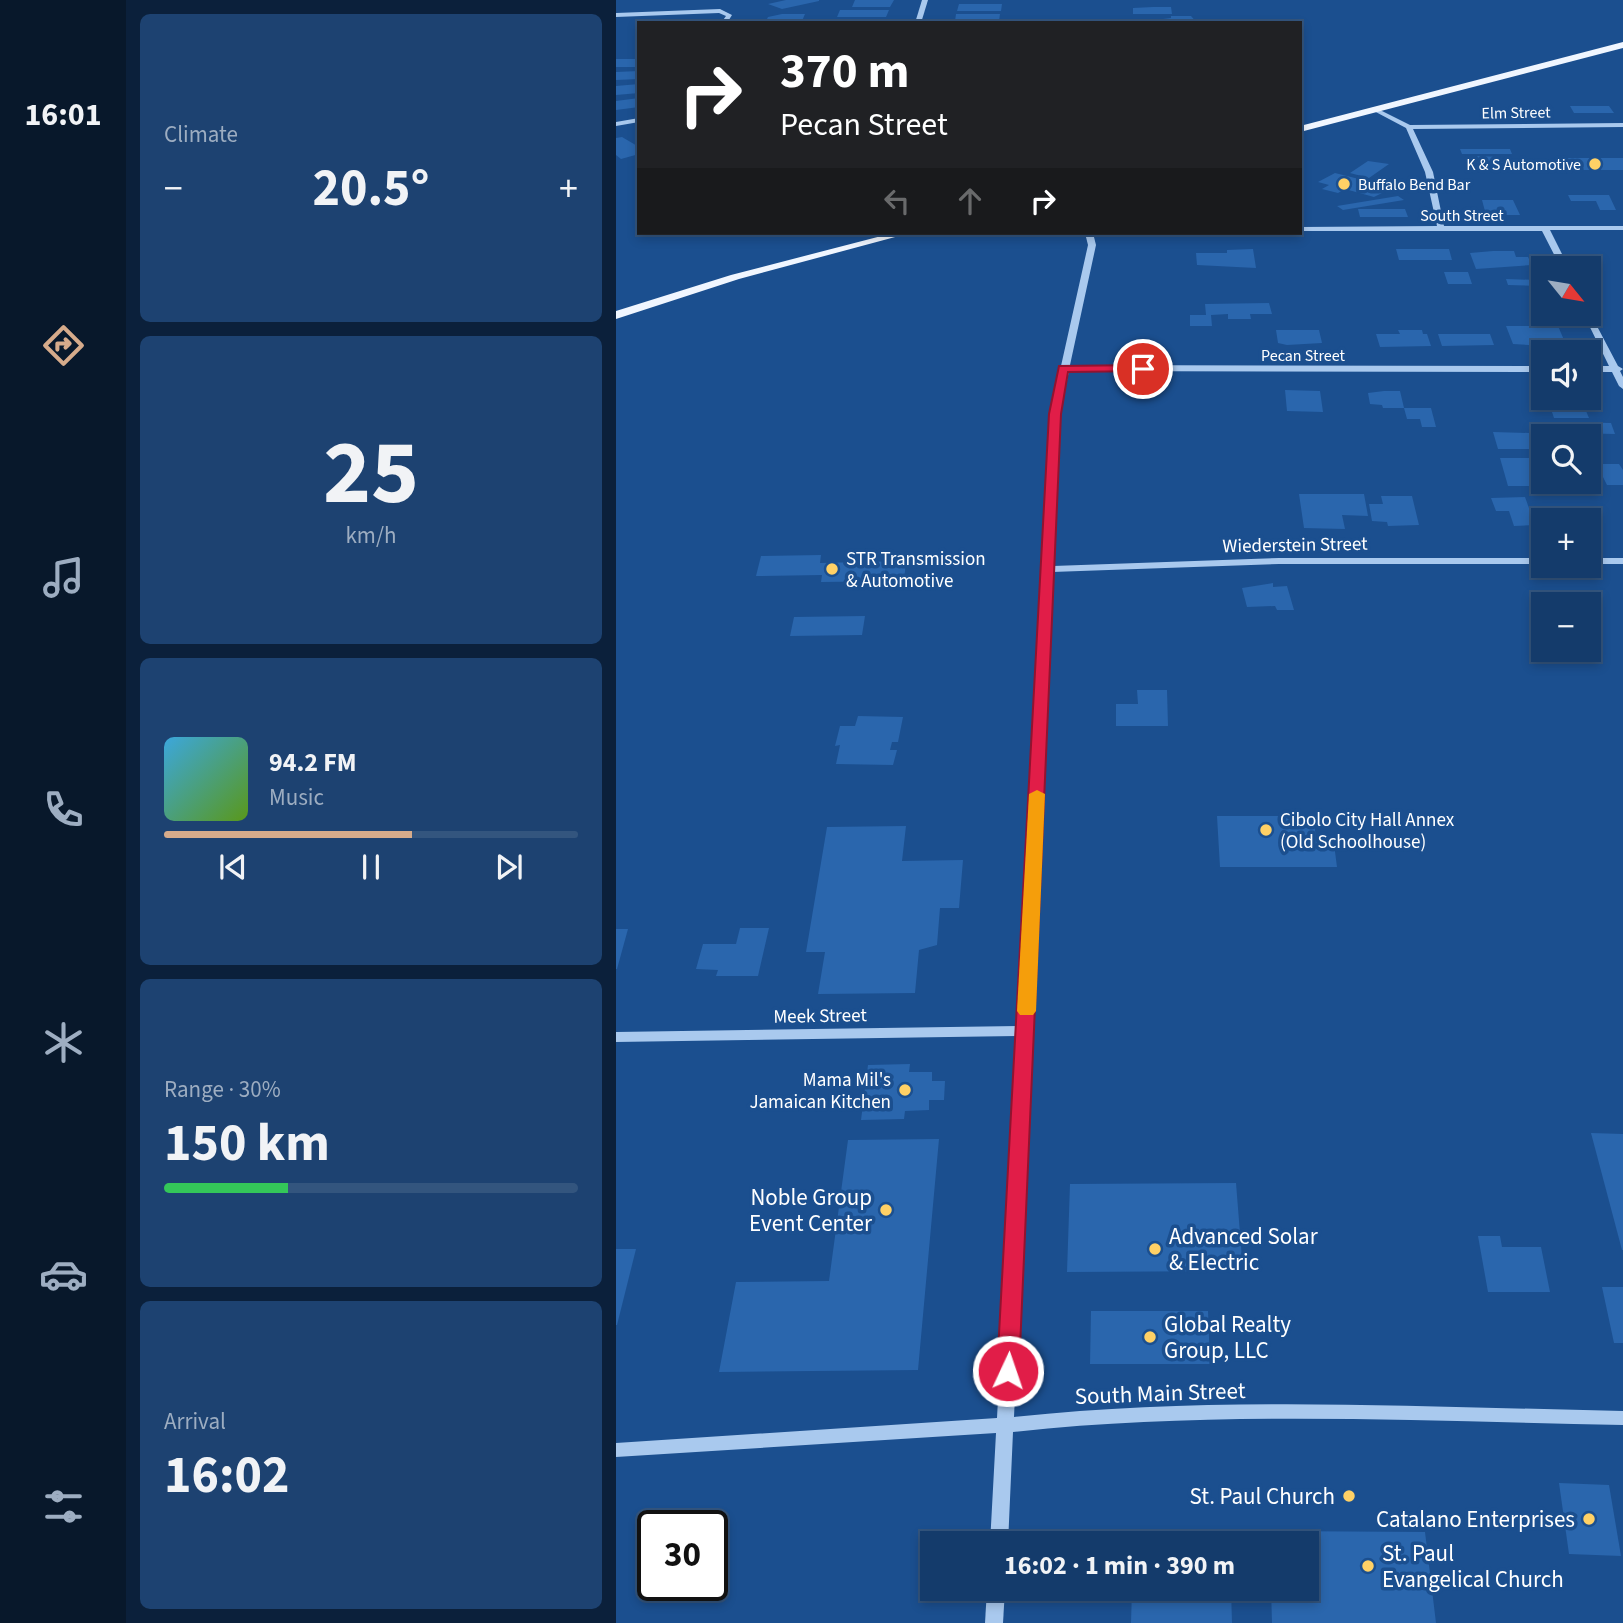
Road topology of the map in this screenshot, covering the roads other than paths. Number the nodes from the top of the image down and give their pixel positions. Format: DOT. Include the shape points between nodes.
graph roads {
  1 [pos="925,0"];
  2 [pos="720,11"];
  3 [pos="616,15"];
  4 [pos="725,21"];
  5 [pos="919,21"];
  6 [pos="1623,45"];
  7 [pos="1374,109"];
  8 [pos="637,120"];
  9 [pos="616,124"];
  10 [pos="1623,125"];
  11 [pos="1409,127"];
  12 [pos="1302,128"];
  13 [pos="1545,228"];
  14 [pos="1623,228"];
  15 [pos="1302,229"];
  16 [pos="1441,229"];
  17 [pos="897,235"];
  18 [pos="1090,235"];
  19 [pos="1559,256"];
  20 [pos="616,315"];
  21 [pos="1594,326"];
  22 [pos="1063,369"];
  23 [pos="1531,369"];
  24 [pos="1601,369"];
  25 [pos="1619,369"];
  26 [pos="1623,386"];
  27 [pos="1531,561"];
  28 [pos="1601,561"];
  29 [pos="1623,561"];
  30 [pos="1048,569"];
  31 [pos="1026,1031"];
  32 [pos="616,1037"];
  33 [pos="1623,1418"];
  34 [pos="1006,1425"];
  35 [pos="616,1450"];
  36 [pos="1000,1531"];
  37 [pos="995,1601"];
  38 [pos="994,1623"];
  1 -- 5 [label="street"];
  2 -- 3 [label="street"];
  2 -- 4 [label="street" via="729,15"];
  6 -- 7 [label="main road"];
  7 -- 11 [label="street"];
  7 -- 12 [label="main road"];
  8 -- 9 [label="street"];
  10 -- 11 [label="street, Elm Street"];
  11 -- 16 [label="street" via="1429,172"];
  13 -- 14 [label="street, South Street"];
  13 -- 16 [label="street, South Street"];
  13 -- 19 [label="street"];
  15 -- 16 [label="street, South Street"];
  17 -- 20 [label="main road" via="735,277"];
  18 -- 22 [label="street" via="1092,245"];
  21 -- 25 [label="street"];
  22 -- 23 [label="street, Pecan Street"];
  22 -- 30 [label="street" via="1055,414"];
  24 -- 25 [label="street"];
  25 -- 26 [label="street"];
  27 -- 30 [label="street, Wiederstein Street" via="1279,561"];
  28 -- 29 [label="street"];
  30 -- 31 [label="street"];
  31 -- 32 [label="street, Meek Street"];
  31 -- 34 [label="street"];
  33 -- 34 [label="street, South Main Street" via="1279,1411 1090,1416"];
  34 -- 35 [label="street, South Main Street"];
  34 -- 36 [label="street"];
  37 -- 38 [label="street"];
}
